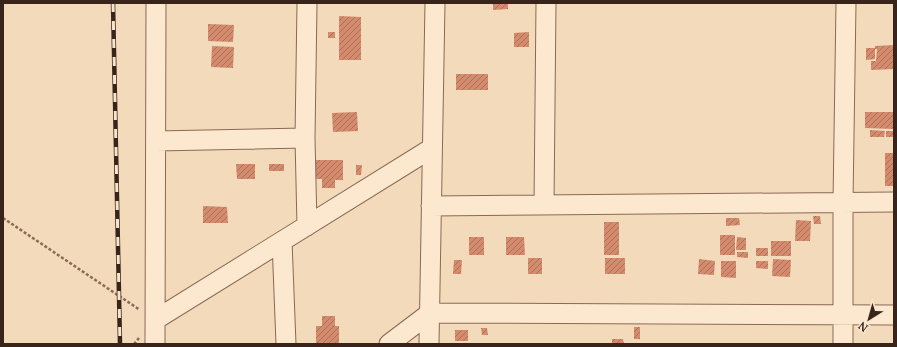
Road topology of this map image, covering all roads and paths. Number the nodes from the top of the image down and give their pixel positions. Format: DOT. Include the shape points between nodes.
graph roads {
  1 [pos="156,3"];
  2 [pos="307,3"];
  3 [pos="435,3"];
  4 [pos="546,3"];
  5 [pos="846,3"];
  6 [pos="305,138"];
  7 [pos="156,141"];
  8 [pos="432,148"];
  9 [pos="843,202"];
  10 [pos="894,202"];
  11 [pos="544,205"];
  12 [pos="431,206"];
  13 [pos="3,218"];
  14 [pos="307,226"];
  15 [pos="282,241"];
  16 [pos="430,313"];
  17 [pos="843,314"];
  18 [pos="894,315"];
  19 [pos="155,320"];
  20 [pos="155,344"];
  21 [pos="286,344"];
  22 [pos="389,344"];
  23 [pos="429,344"];
  24 [pos="843,344"];
  1 -- 7 [label="street"];
  2 -- 6 [label="street"];
  3 -- 8 [label="street"];
  4 -- 11 [label="street"];
  5 -- 9 [label="street"];
  6 -- 7 [label="street"];
  6 -- 14 [label="street"];
  7 -- 19 [label="street"];
  8 -- 12 [label="street"];
  8 -- 14 [label="street"];
  9 -- 10 [label="street"];
  9 -- 11 [label="street"];
  9 -- 17 [label="street"];
  11 -- 12 [label="street"];
  12 -- 16 [label="street"];
  13 -- 19 [label="path"];
  14 -- 15 [label="street"];
  15 -- 19 [label="street"];
  15 -- 21 [label="street"];
  16 -- 17 [label="street"];
  16 -- 22 [label="street"];
  16 -- 23 [label="street"];
  17 -- 18 [label="street"];
  17 -- 24 [label="street"];
  19 -- 20 [label="street"];
}
